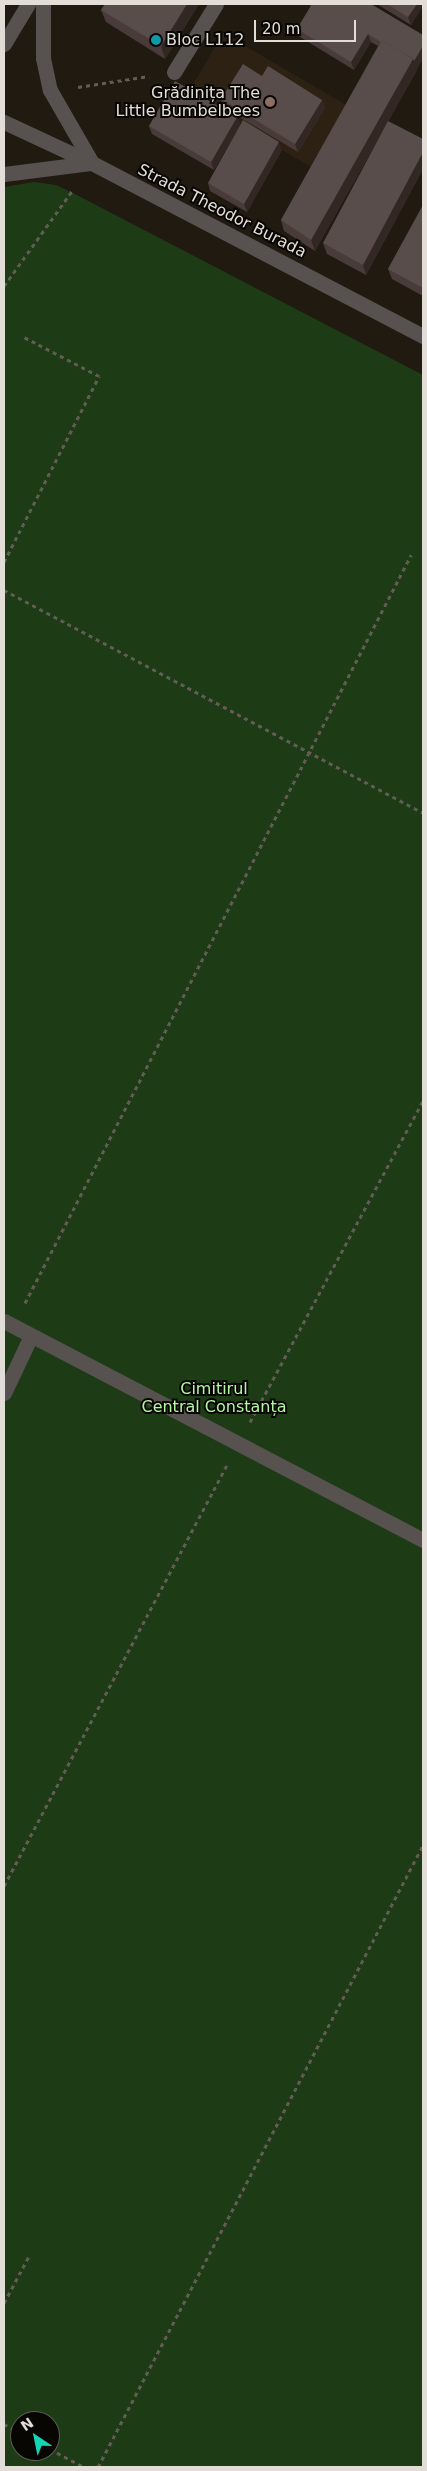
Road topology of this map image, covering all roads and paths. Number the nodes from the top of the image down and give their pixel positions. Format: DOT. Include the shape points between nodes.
graph roads {
  1 [pos="28,4"];
  2 [pos="43,4"];
  3 [pos="216,4"];
  4 [pos="4,44"];
  5 [pos="174,72"];
  6 [pos="72,88"];
  7 [pos="4,122"];
  8 [pos="92,163"];
  9 [pos="4,174"];
  10 [pos="75,186"];
  11 [pos="4,286"];
  12 [pos="22,336"];
  13 [pos="423,336"];
  14 [pos="411,555"];
  15 [pos="4,562"];
  16 [pos="4,590"];
  17 [pos="309,753"];
  18 [pos="423,814"];
  19 [pos="423,1101"];
  20 [pos="8,1324"];
  21 [pos="31,1336"];
  22 [pos="4,1393"];
  23 [pos="238,1444"];
  24 [pos="423,1540"];
  25 [pos="423,1845"];
  26 [pos="4,1886"];
  27 [pos="29,2256"];
  28 [pos="4,2302"];
  29 [pos="60,2454"];
  30 [pos="84,2467"];
  31 [pos="98,2467"];
  1 -- 4 [label="street"];
  2 -- 8 [label="street" via="43,58 50,90"];
  3 -- 5 [label="street"];
  5 -- 6 [label="path"];
  7 -- 8 [label="street, Strada Theodor Burada"];
  8 -- 9 [label="street"];
  8 -- 13 [label="street, Strada Theodor Burada"];
  10 -- 11 [label="path"];
  12 -- 15 [label="path" via="99,376"];
  14 -- 17 [label="path"];
  16 -- 17 [label="path"];
  17 -- 18 [label="path"];
  17 -- 20 [label="path"];
  19 -- 23 [label="path"];
  20 -- 21 [label="street"];
  21 -- 22 [label="street"];
  21 -- 23 [label="street"];
  23 -- 24 [label="street"];
  23 -- 26 [label="path"];
  25 -- 31 [label="path"];
  27 -- 28 [label="path"];
  29 -- 30 [label="path"];
}
